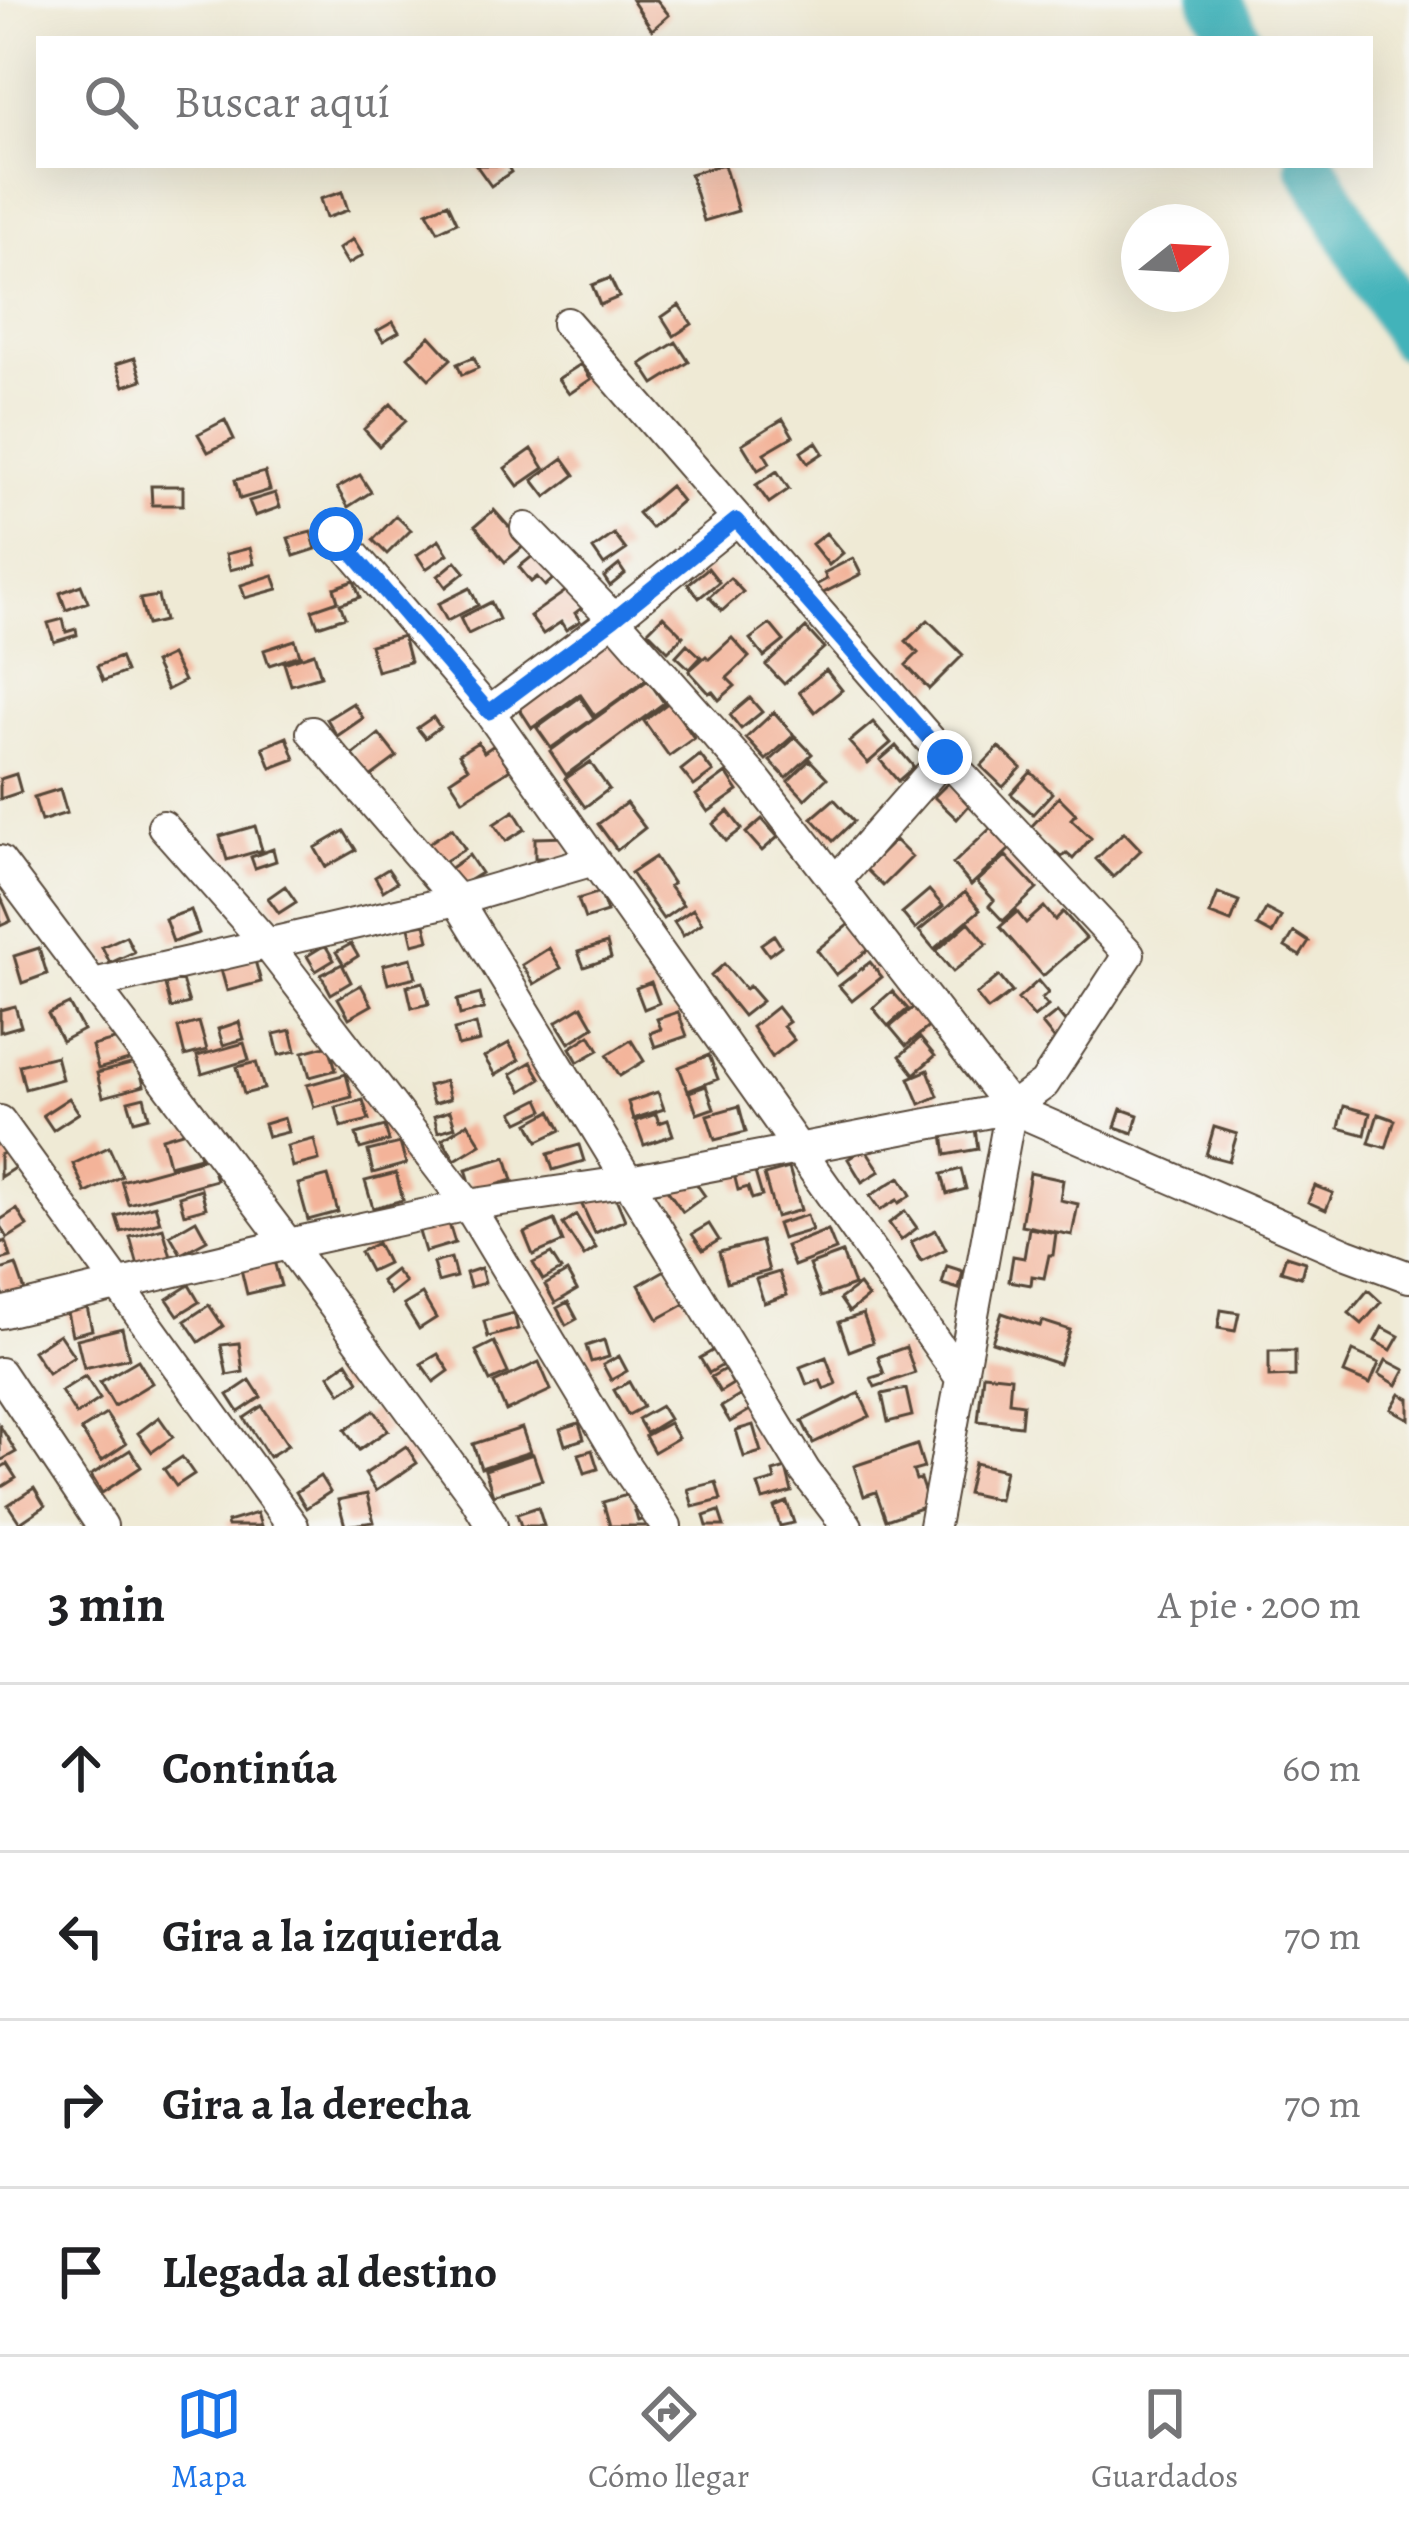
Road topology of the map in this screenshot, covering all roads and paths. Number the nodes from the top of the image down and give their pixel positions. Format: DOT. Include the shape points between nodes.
graph roads {
  1 [pos="567,323"];
  2 [pos="736,520"];
  3 [pos="526,528"];
  4 [pos="336,534"];
  5 [pos="614,619"];
  6 [pos="489,712"];
  7 [pos="312,732"];
  8 [pos="945,757"];
  9 [pos="163,826"];
  10 [pos="594,860"];
  11 [pos="0,861"];
  12 [pos="835,882"];
  13 [pos="457,900"];
  14 [pos="267,944"];
  15 [pos="93,984"];
  16 [pos="1011,1108"];
  17 [pos="0,1121"];
  18 [pos="799,1148"];
  19 [pos="630,1181"];
  20 [pos="469,1205"];
  21 [pos="289,1244"];
  22 [pos="1409,1276"];
  23 [pos="119,1284"];
  24 [pos="0,1313"];
  25 [pos="0,1373"];
  26 [pos="962,1378"];
  27 [pos="102,1526"];
  28 [pos="293,1526"];
  29 [pos="492,1526"];
  30 [pos="666,1526"];
  31 [pos="847,1526"];
  32 [pos="934,1526"];
  1 -- 2 [label="street"];
  2 -- 5 [label="street"];
  2 -- 8 [label="street"];
  3 -- 5 [label="street"];
  4 -- 6 [label="street"];
  5 -- 6 [label="street"];
  5 -- 12 [label="street"];
  6 -- 10 [label="street"];
  7 -- 13 [label="street"];
  8 -- 12 [label="street"];
  8 -- 16 [label="street" via="1129,953 1044,1084"];
  9 -- 14 [label="street"];
  10 -- 13 [label="street"];
  10 -- 18 [label="street"];
  11 -- 15 [label="street"];
  12 -- 16 [label="street"];
  13 -- 14 [label="street"];
  13 -- 19 [label="street"];
  14 -- 15 [label="street"];
  14 -- 20 [label="street"];
  15 -- 21 [label="street"];
  16 -- 18 [label="street"];
  16 -- 22 [label="street"];
  16 -- 26 [label="street"];
  17 -- 23 [label="street"];
  18 -- 19 [label="street"];
  18 -- 26 [label="street"];
  19 -- 20 [label="street"];
  19 -- 31 [label="street" via="805,1472"];
  20 -- 21 [label="street"];
  20 -- 30 [label="street"];
  21 -- 23 [label="street"];
  21 -- 29 [label="street"];
  23 -- 24 [label="street"];
  23 -- 28 [label="street"];
  25 -- 27 [label="street"];
  26 -- 32 [label="street"];
}
